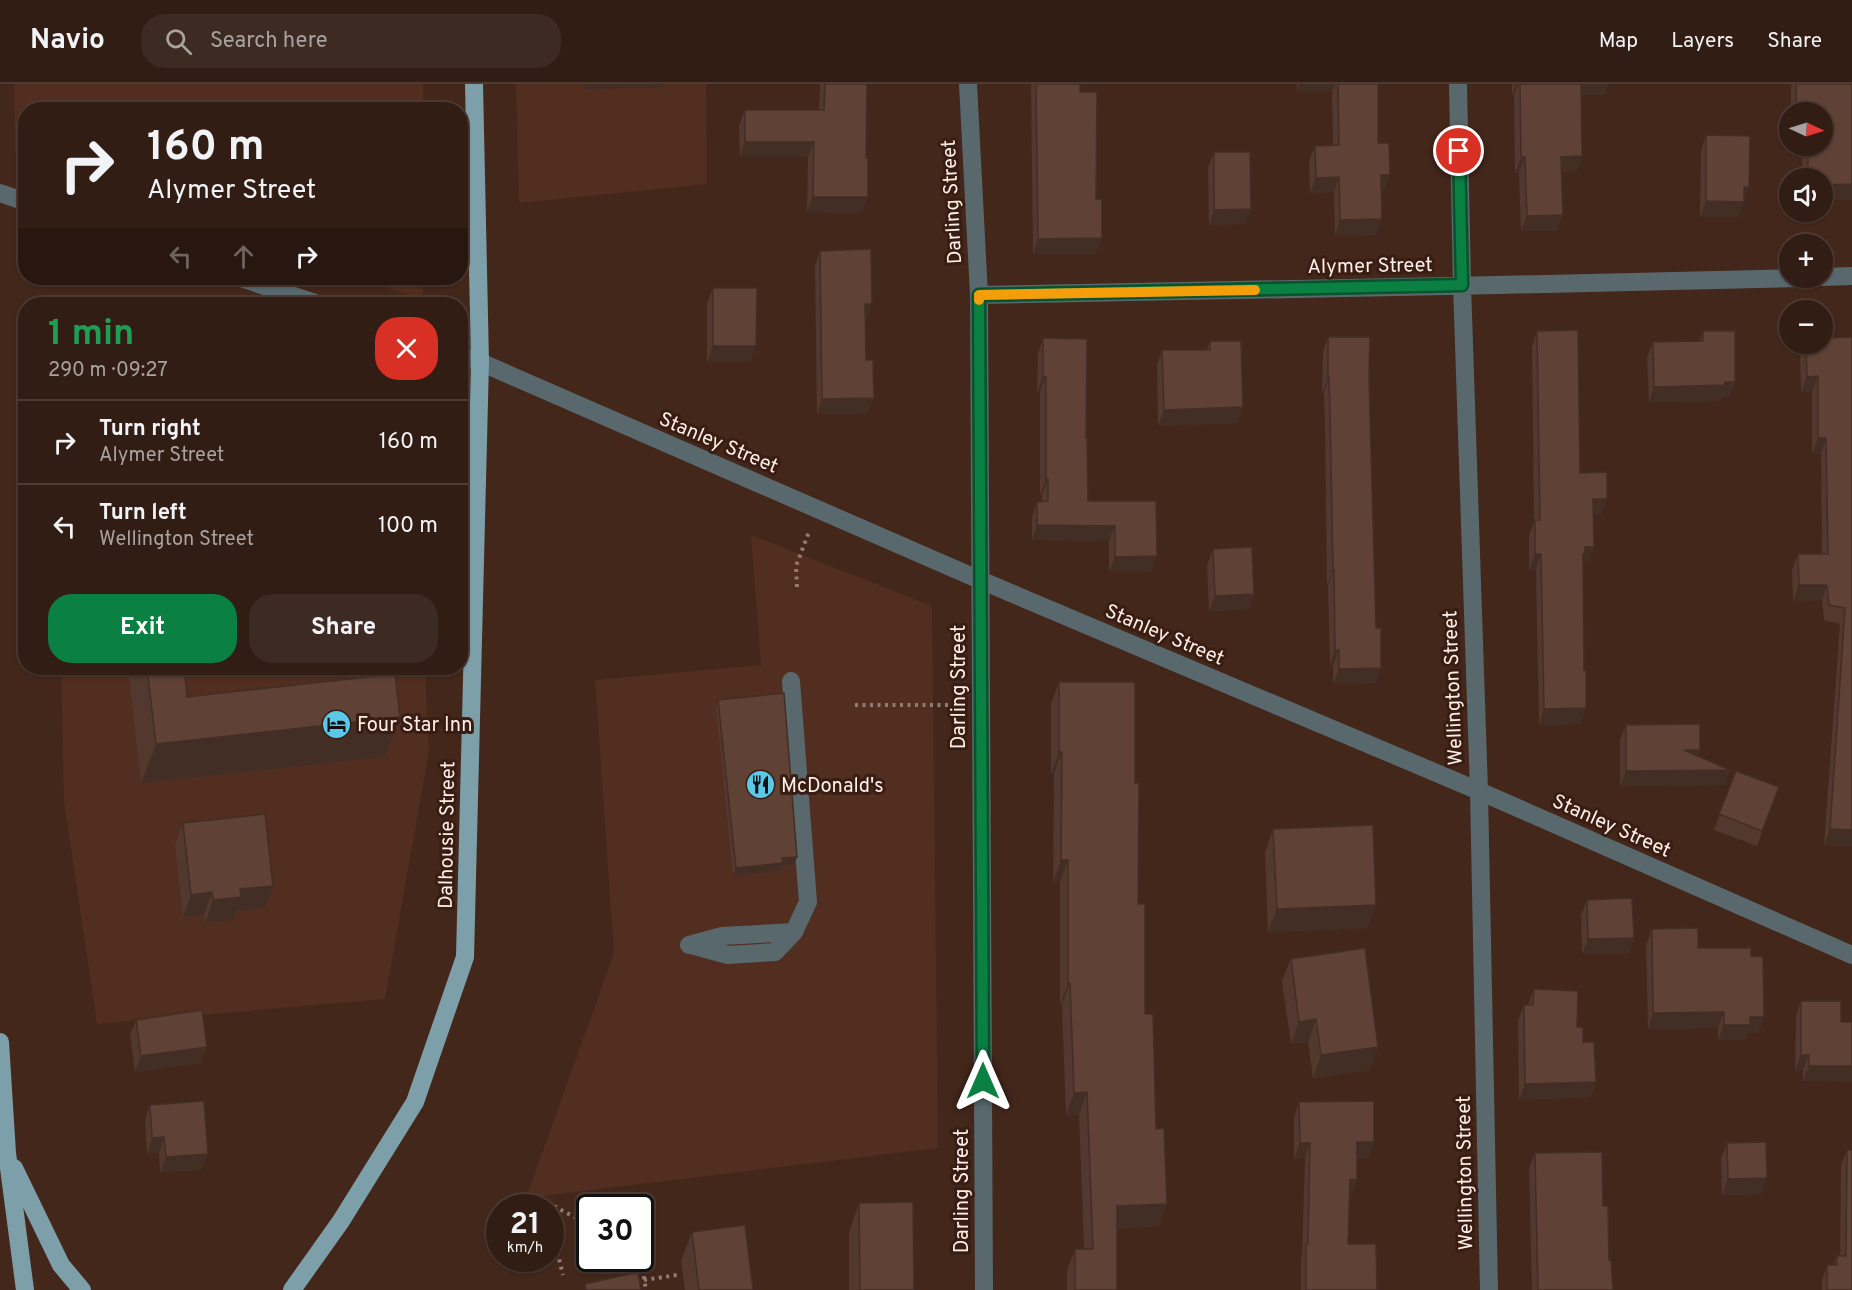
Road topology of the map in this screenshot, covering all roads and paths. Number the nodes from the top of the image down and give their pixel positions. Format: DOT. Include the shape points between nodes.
graph roads {
  1 [pos="474,84"];
  2 [pos="968,84"];
  3 [pos="1458,84"];
  4 [pos="0,193"];
  5 [pos="18,199"];
  6 [pos="1852,276"];
  7 [pos="1833,277"];
  8 [pos="1779,278"];
  9 [pos="262,285"];
  10 [pos="1462,285"];
  11 [pos="979,295"];
  12 [pos="297,297"];
  13 [pos="468,358"];
  14 [pos="480,362"];
  15 [pos="818,509"];
  16 [pos="980,580"];
  17 [pos="797,587"];
  18 [pos="791,681"];
  19 [pos="981,704"];
  20 [pos="855,705"];
  21 [pos="1479,790"];
  22 [pos="689,945"];
  23 [pos="1852,955"];
  24 [pos="0,1042"];
  25 [pos="7,1153"];
  26 [pos="561,1272"];
  27 [pos="643,1272"];
  28 [pos="562,1275"];
  29 [pos="677,1275"];
  30 [pos="644,1280"];
  31 [pos="26,1290"];
  32 [pos="82,1290"];
  33 [pos="292,1290"];
  34 [pos="646,1290"];
  35 [pos="984,1290"];
  36 [pos="1489,1290"];
  1 -- 14 [label="main road, Dalhousie Street"];
  2 -- 11 [label="street, Darling Street"];
  3 -- 10 [label="street, Wellington Street"];
  4 -- 5 [label="street"];
  6 -- 7 [label="street"];
  8 -- 10 [label="street, Alymer Street"];
  9 -- 12 [label="street"];
  10 -- 11 [label="street, Alymer Street"];
  10 -- 21 [label="street, Wellington Street"];
  11 -- 16 [label="street, Darling Street"];
  13 -- 14 [label="street, Stanley Street"];
  14 -- 15 [label="street, Stanley Street"];
  14 -- 33 [label="main road, Dalhousie Street" via="465,957 415,1102 341,1221"];
  15 -- 16 [label="street, Stanley Street"];
  15 -- 17 [label="path" via="796,566"];
  16 -- 19 [label="street, Darling Street"];
  16 -- 21 [label="street, Stanley Street"];
  18 -- 22 [label="street" via="808,902 794,932 722,936"];
  19 -- 20 [label="path"];
  19 -- 35 [label="street, Darling Street"];
  21 -- 23 [label="street, Stanley Street"];
  21 -- 36 [label="street, Wellington Street"];
  24 -- 25 [label="main road"];
  25 -- 31 [label="main road"];
  25 -- 32 [label="main road" via="61,1265"];
  26 -- 28 [label="path"];
  27 -- 30 [label="path"];
  29 -- 30 [label="path"];
  30 -- 34 [label="path"];
}
